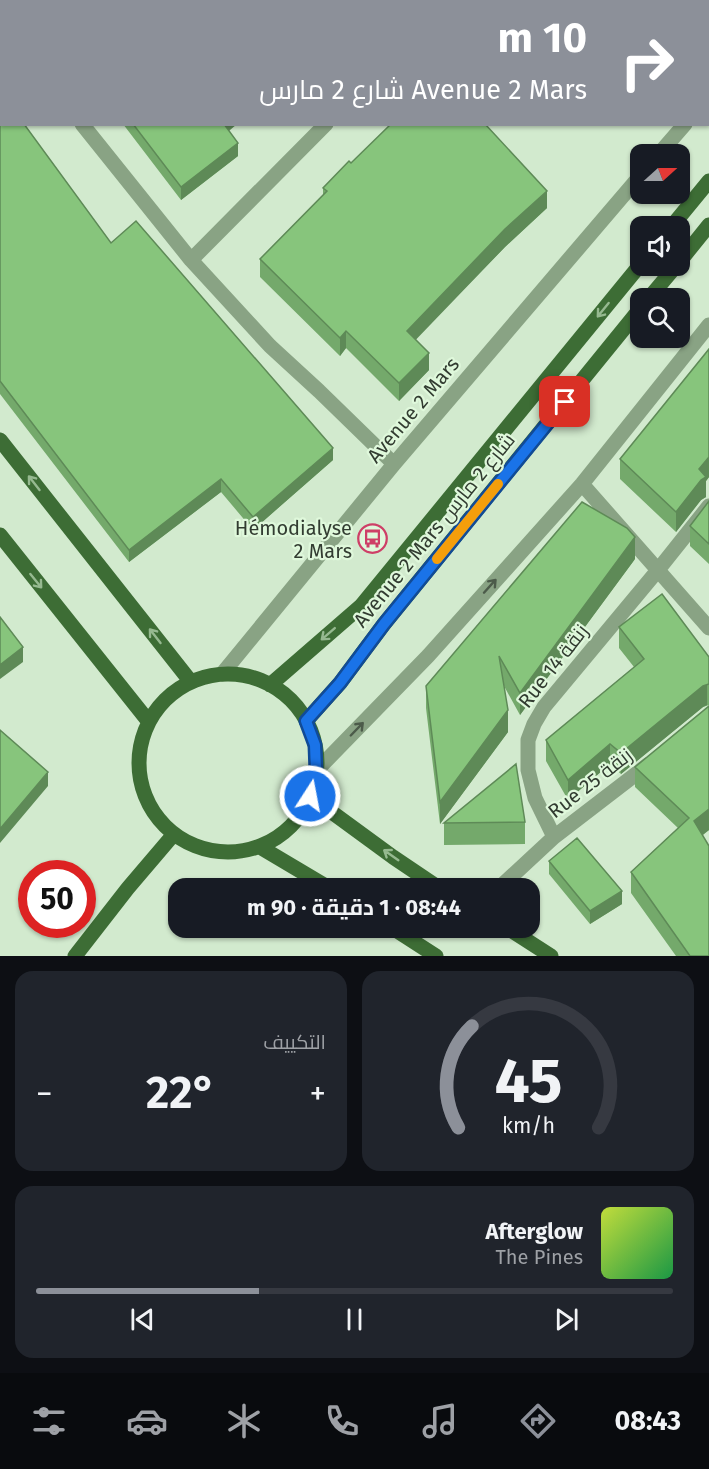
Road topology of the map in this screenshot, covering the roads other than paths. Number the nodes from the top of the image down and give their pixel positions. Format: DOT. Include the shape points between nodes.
graph roads {
  1 [pos="84,126"];
  2 [pos="324,126"];
  3 [pos="683,126"];
  4 [pos="668,144"];
  5 [pos="709,181"];
  6 [pos="630,188"];
  7 [pos="680,216"];
  8 [pos="709,225"];
  9 [pos="690,249"];
  10 [pos="191,260"];
  11 [pos="630,276"];
  12 [pos="668,276"];
  13 [pos="657,288"];
  14 [pos="630,321"];
  15 [pos="709,325"];
  16 [pos="0,440"];
  17 [pos="394,464"];
  18 [pos="582,484"];
  19 [pos="709,506"];
  20 [pos="0,535"];
  21 [pos="658,570"];
  22 [pos="709,628"];
  23 [pos="222,674"];
  24 [pos="191,682"];
  25 [pos="270,685"];
  26 [pos="306,721"];
  27 [pos="149,722"];
  28 [pos="659,755"];
  29 [pos="316,771"];
  30 [pos="310,796"];
  31 [pos="174,834"];
  32 [pos="554,837"];
  33 [pos="260,847"];
  34 [pos="311,878"];
  35 [pos="425,878"];
  36 [pos="510,878"];
  37 [pos="408,938"];
  38 [pos="523,938"];
  39 [pos="75,956"];
  40 [pos="436,956"];
  41 [pos="551,956"];
  1 -- 10 [label="street"];
  2 -- 10 [label="street"];
  3 -- 4 [label="street"];
  5 -- 7 [label="main road"];
  6 -- 17 [label="street, Avenue 2 Mars"];
  8 -- 9 [label="main road"];
  10 -- 17 [label="street" via="270,346"];
  11 -- 25 [label="main road, Avenue 2 Mars شارع 2 مارس, one-way" via="361,606"];
  12 -- 13 [label="main road"];
  14 -- 26 [label="main road, Avenue 2 Mars شارع 2 مارس"];
  15 -- 18 [label="street"];
  24 -- 16 [label="main road, one-way"];
  17 -- 23 [label="street, Avenue 2 Mars"];
  18 -- 21 [label="street"];
  29 -- 18 [label="street, one-way" via="428,656"];
  19 -- 21 [label="street, Rue 14 زنقة"];
  20 -- 27 [label="main road, one-way"];
  21 -- 22 [label="street"];
  21 -- 32 [label="street, Rue 14 زنقة" via="534,724 528,740 528,770"];
  23 -- 24 [label="main road"];
  23 -- 25 [label="main road" via="248,676"];
  24 -- 27 [label="main road" via="166,698"];
  25 -- 26 [label="main road" via="295,704"];
  26 -- 29 [label="main road" via="315,745"];
  27 -- 31 [label="main road" via="139,770 144,795 156,817"];
  28 -- 32 [label="street, Rue 25 زنقة"];
  29 -- 30 [label="main road"];
  30 -- 33 [label="main road" via="298,818 281,835"];
  35 -- 30 [label="main road, one-way"];
  31 -- 33 [label="main road" via="193,846 215,852"];
  31 -- 39 [label="main road"];
  32 -- 36 [label="street, Rue 25 زنقة"];
  33 -- 34 [label="main road"];
  37 -- 40 [label="main road"];
  38 -- 41 [label="main road"];
}
